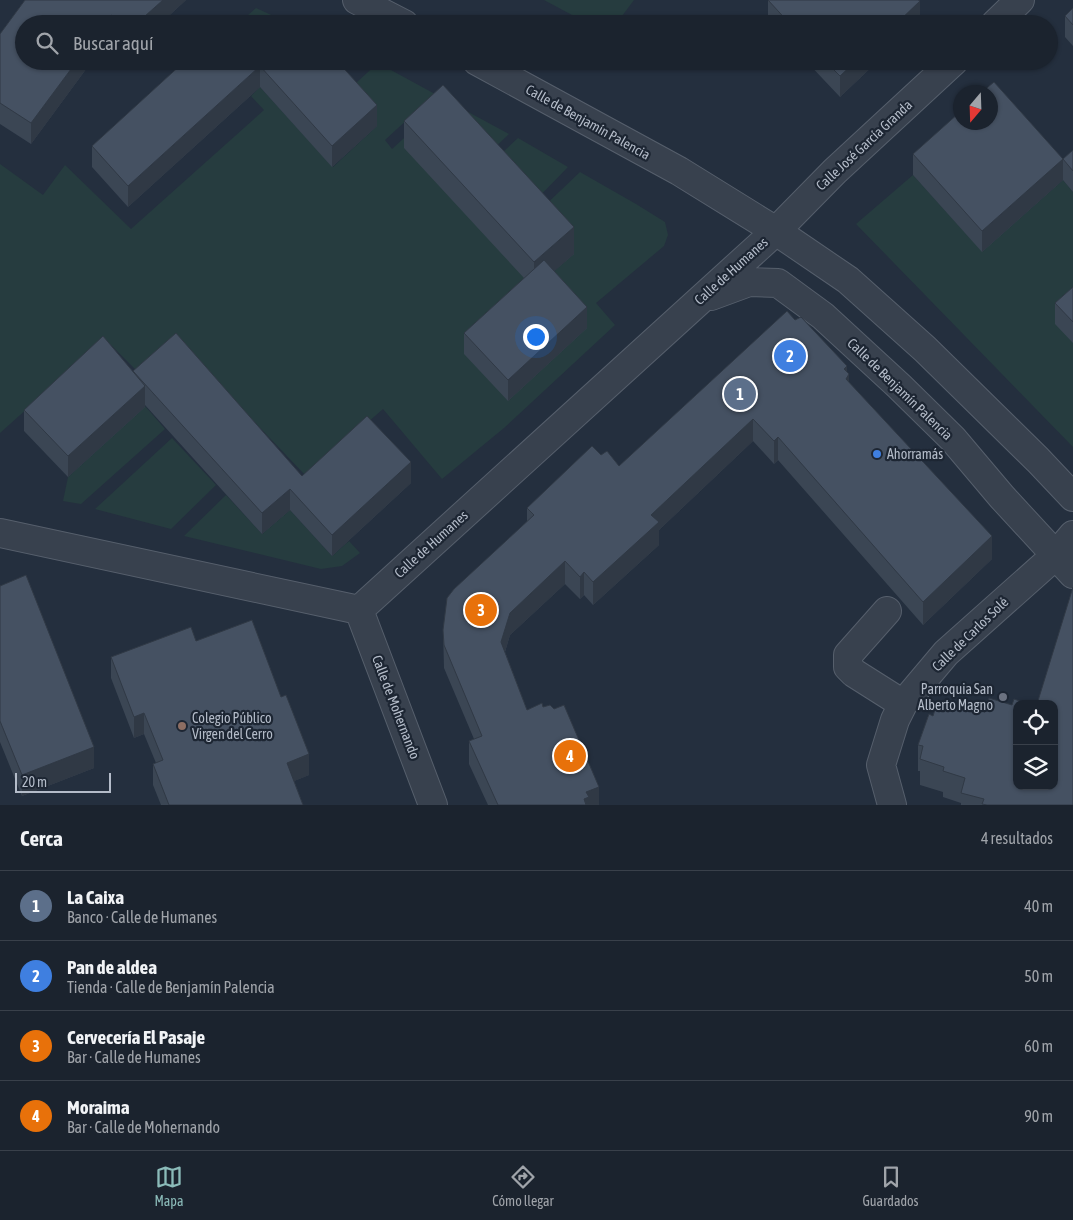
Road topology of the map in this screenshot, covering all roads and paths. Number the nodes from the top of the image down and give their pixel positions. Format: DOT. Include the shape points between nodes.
graph roads {
  1 [pos="357,0"];
  2 [pos="1020,0"];
  3 [pos="386,15"];
  4 [pos="1004,15"];
  5 [pos="494,70"];
  6 [pos="944,70"];
  7 [pos="776,231"];
  8 [pos="778,283"];
  9 [pos="700,299"];
  10 [pos="1073,498"];
  11 [pos="0,533"];
  12 [pos="1073,535"];
  13 [pos="1064,564"];
  14 [pos="359,610"];
  15 [pos="887,611"];
  16 [pos="903,704"];
  17 [pos="433,805"];
  18 [pos="892,805"];
  1 -- 3 [label="street"];
  2 -- 4 [label="street"];
  5 -- 7 [label="street, Calle de Benjamín Palencia" via="679,172"];
  6 -- 7 [label="street, Calle José García Granda" via="835,171"];
  7 -- 8 [label="street" via="769,261"];
  7 -- 9 [label="street, Calle de Humanes"];
  7 -- 10 [label="street, Calle de Benjamín Palencia" via="848,280 925,348"];
  8 -- 9 [label="street" via="749,282"];
  8 -- 13 [label="street, Calle de Benjamín Palencia" via="822,316 900,386 953,439"];
  9 -- 14 [label="street, Calle de Humanes"];
  11 -- 14 [label="street"];
  12 -- 13 [label="street, Calle de Carlos Solé"];
  13 -- 16 [label="street, Calle de Carlos Solé" via="946,653"];
  14 -- 17 [label="street, Calle de Mohernando"];
  15 -- 16 [label="street" via="848,654 848,667"];
  16 -- 18 [label="street, Calle de Carlos Solé" via="881,765"];
}
